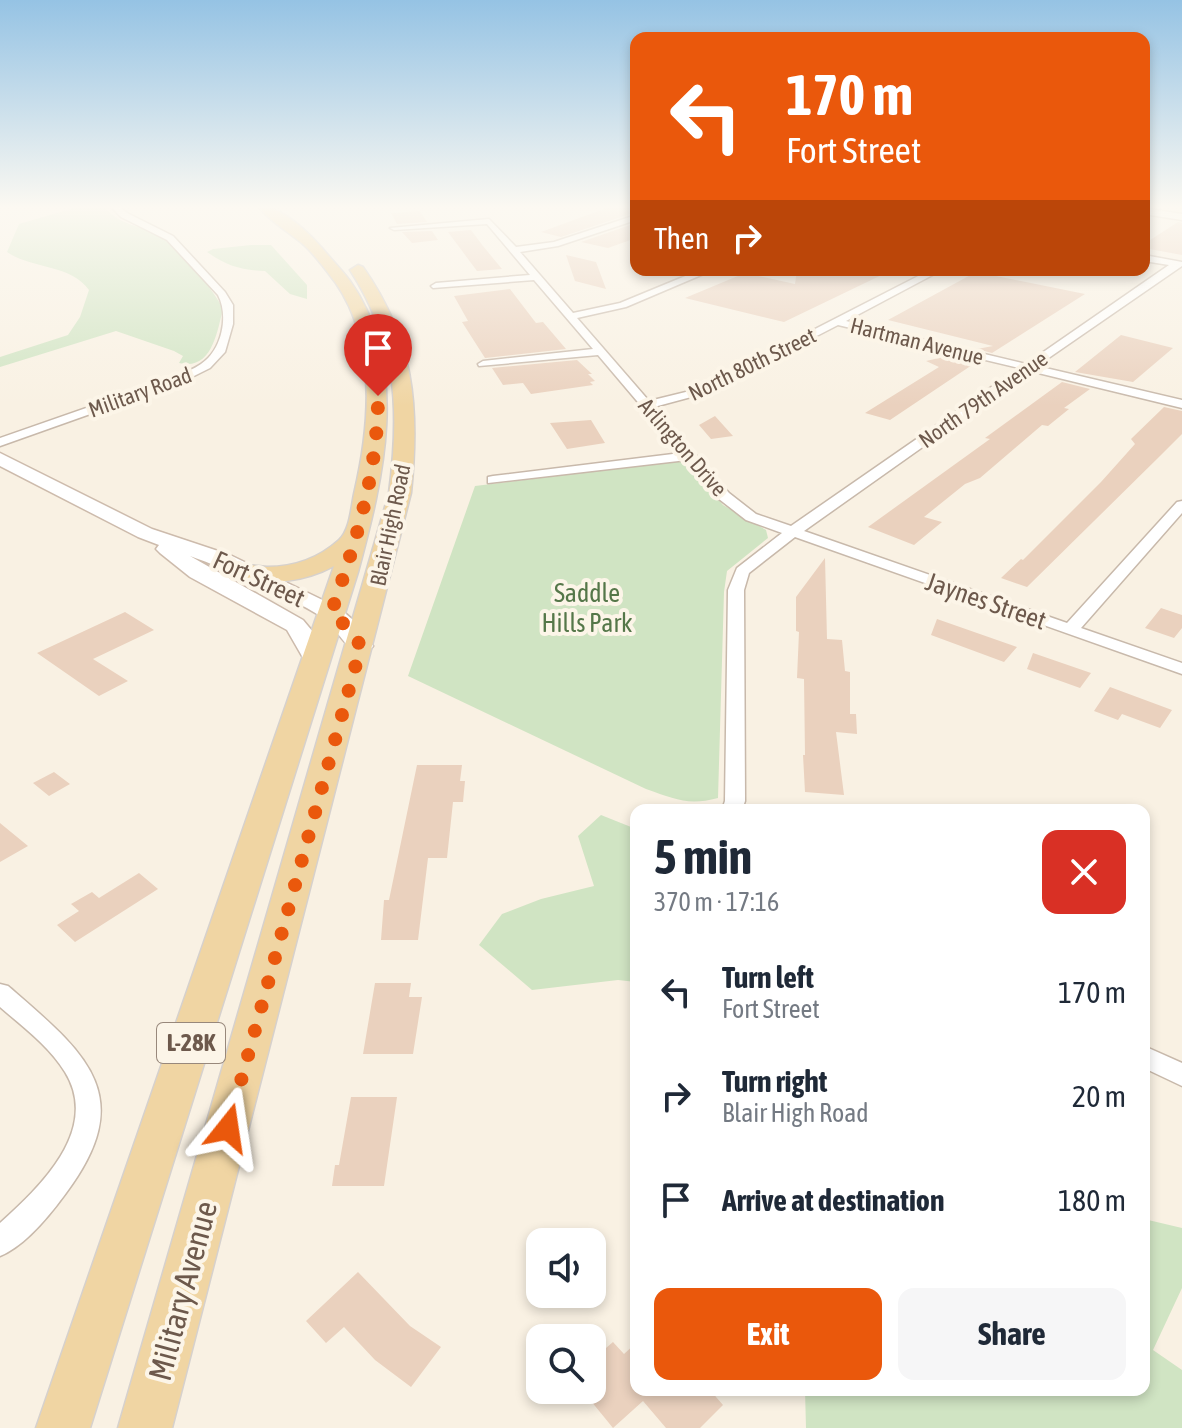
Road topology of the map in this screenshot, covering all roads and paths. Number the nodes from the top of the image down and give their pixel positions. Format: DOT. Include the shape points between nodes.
graph roads {
  1 [pos="202,273"];
  2 [pos="335,273"];
  3 [pos="358,273"];
  4 [pos="534,273"];
  5 [pos="1166,273"];
  6 [pos="693,276"];
  7 [pos="926,276"];
  8 [pos="537,277"];
  9 [pos="436,286"];
  10 [pos="572,316"];
  11 [pos="838,322"];
  12 [pos="600,352"];
  13 [pos="483,364"];
  14 [pos="1028,368"];
  15 [pos="1182,404"];
  16 [pos="649,405"];
  17 [pos="0,442"];
  18 [pos="689,456"];
  19 [pos="0,459"];
  20 [pos="493,480"];
  21 [pos="1182,505"];
  22 [pos="145,533"];
  23 [pos="791,533"];
  24 [pos="355,539"];
  25 [pos="246,572"];
  26 [pos="331,613"];
  27 [pos="1070,630"];
  28 [pos="361,646"];
  29 [pos="315,658"];
  30 [pos="1182,669"];
  31 [pos="734,804"];
  32 [pos="0,993"];
  33 [pos="1150,1059"];
  34 [pos="1182,1075"];
  35 [pos="0,1242"];
  36 [pos="63,1428"];
  37 [pos="145,1428"];
  1 -- 17 [label="street, Military Road" via="222,294 230,315 220,352 206,366"];
  2 -- 24 [label="main road, Blair High Road / L-28K" via="354,299 376,363 377,449"];
  3 -- 28 [label="main road, Blair High Road / L-28K" via="385,313 402,370 407,423 400,493"];
  4 -- 8 [label="street, Arlington Drive"];
  5 -- 14 [label="street, North 79th Avenue"];
  6 -- 10 [label="street" via="623,305"];
  7 -- 11 [label="street, North 80th Street"];
  8 -- 9 [label="street"];
  8 -- 10 [label="street, Arlington Drive"];
  10 -- 12 [label="street, Arlington Drive"];
  11 -- 14 [label="street, Hartman Avenue"];
  11 -- 16 [label="street, North 80th Street" via="702,391"];
  12 -- 13 [label="street"];
  12 -- 16 [label="street, Arlington Drive"];
  14 -- 15 [label="street, Hartman Avenue"];
  14 -- 23 [label="street, North 79th Avenue"];
  16 -- 18 [label="street, Arlington Drive"];
  18 -- 20 [label="street"];
  18 -- 23 [label="street, Arlington Drive" via="734,506"];
  19 -- 22 [label="main road, Fort Street"];
  21 -- 27 [label="street"];
  22 -- 25 [label="main road, Fort Street"];
  22 -- 29 [label="main road, Fort Street" via="198,572 295,625"];
  23 -- 27 [label="street, Jaynes Street"];
  23 -- 31 [label="street" via="754,560 738,581"];
  24 -- 25 [label="main road" via="327,562 301,573"];
  24 -- 26 [label="main road, Blair High Road / L-28K"];
  25 -- 26 [label="main road, Fort Street"];
  26 -- 28 [label="main road, Fort Street"];
  26 -- 29 [label="main road, Blair High Road / L-28K"];
  27 -- 30 [label="street, Jaynes Street"];
  28 -- 37 [label="main road, Military Avenue / L-28K"];
  29 -- 36 [label="main road, L-28K"];
  32 -- 35 [label="street" via="63,1051 88,1099 80,1147 64,1175"];
  33 -- 34 [label="street"];
}
